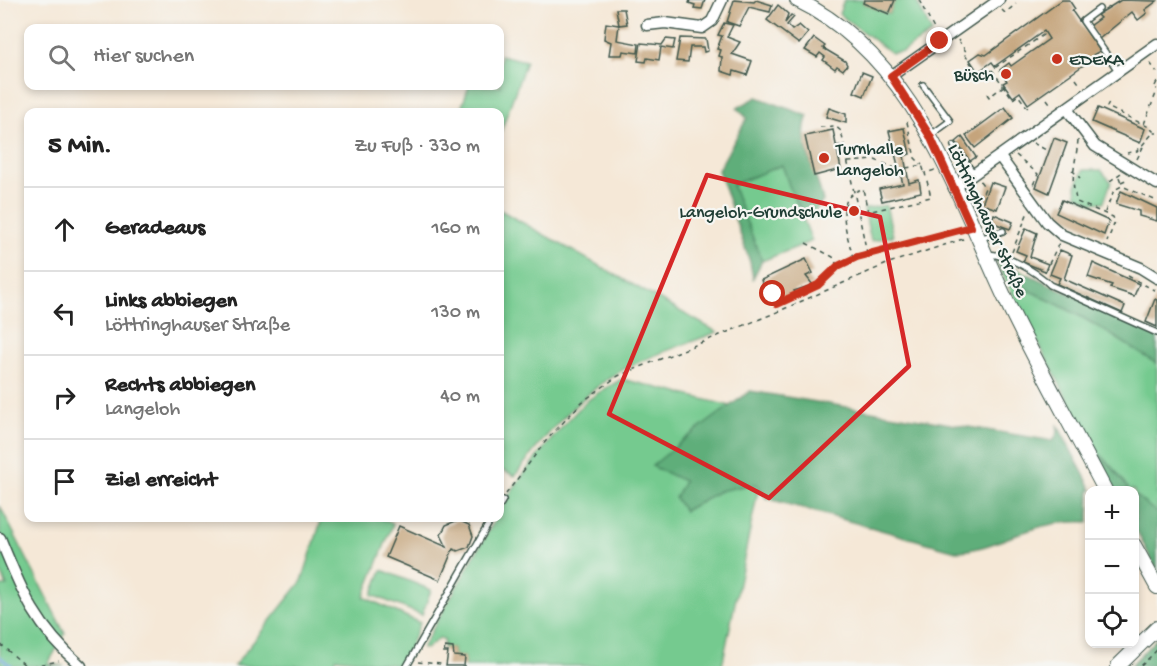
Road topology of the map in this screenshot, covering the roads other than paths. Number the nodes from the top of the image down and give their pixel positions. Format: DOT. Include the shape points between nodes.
graph roads {
  1 [pos="722,0"];
  2 [pos="797,0"];
  3 [pos="1000,5"];
  4 [pos="1099,9"];
  5 [pos="647,25"];
  6 [pos="1157,44"];
  7 [pos="1119,72"];
  8 [pos="891,76"];
  9 [pos="923,85"];
  10 [pos="1067,109"];
  11 [pos="930,136"];
  12 [pos="954,146"];
  13 [pos="1000,157"];
  14 [pos="977,177"];
  15 [pos="1157,184"];
  16 [pos="954,188"];
  17 [pos="1003,231"];
  18 [pos="975,234"];
  19 [pos="984,255"];
  20 [pos="1157,278"];
  21 [pos="1157,333"];
  22 [pos="1103,486"];
  23 [pos="490,522"];
  24 [pos="0,538"];
  25 [pos="1139,554"];
  26 [pos="1157,587"];
  27 [pos="1157,628"];
  28 [pos="78,663"];
  29 [pos="407,666"];
  30 [pos="1118,666"];
  1 -- 5 [label="street" via="712,21 702,28"];
  2 -- 8 [label="street, Löttringhauser Straße" via="850,35"];
  3 -- 8 [label="street"];
  4 -- 7 [label="lane" via="1083,21"];
  6 -- 7 [label="street"];
  7 -- 10 [label="street"];
  8 -- 11 [label="street, Löttringhauser Straße"];
  9 -- 11 [label="lane" via="950,121"];
  10 -- 13 [label="street"];
  10 -- 15 [label="street" via="1095,146"];
  11 -- 16 [label="street, Löttringhauser Straße"];
  12 -- 14 [label="lane"];
  13 -- 14 [label="street"];
  13 -- 20 [label="street" via="1047,222 1062,235"];
  14 -- 16 [label="street"];
  16 -- 18 [label="street, Löttringhauser Straße"];
  17 -- 18 [label="lane"];
  18 -- 19 [label="street, Löttringhauser Straße"];
  19 -- 21 [label="lane" via="1009,261 1050,285"];
  19 -- 22 [label="street, Löttringhauser Straße"];
  23 -- 29 [label="lane"];
  24 -- 28 [label="street" via="34,615"];
  25 -- 26 [label="street"];
  27 -- 30 [label="street"];
}
